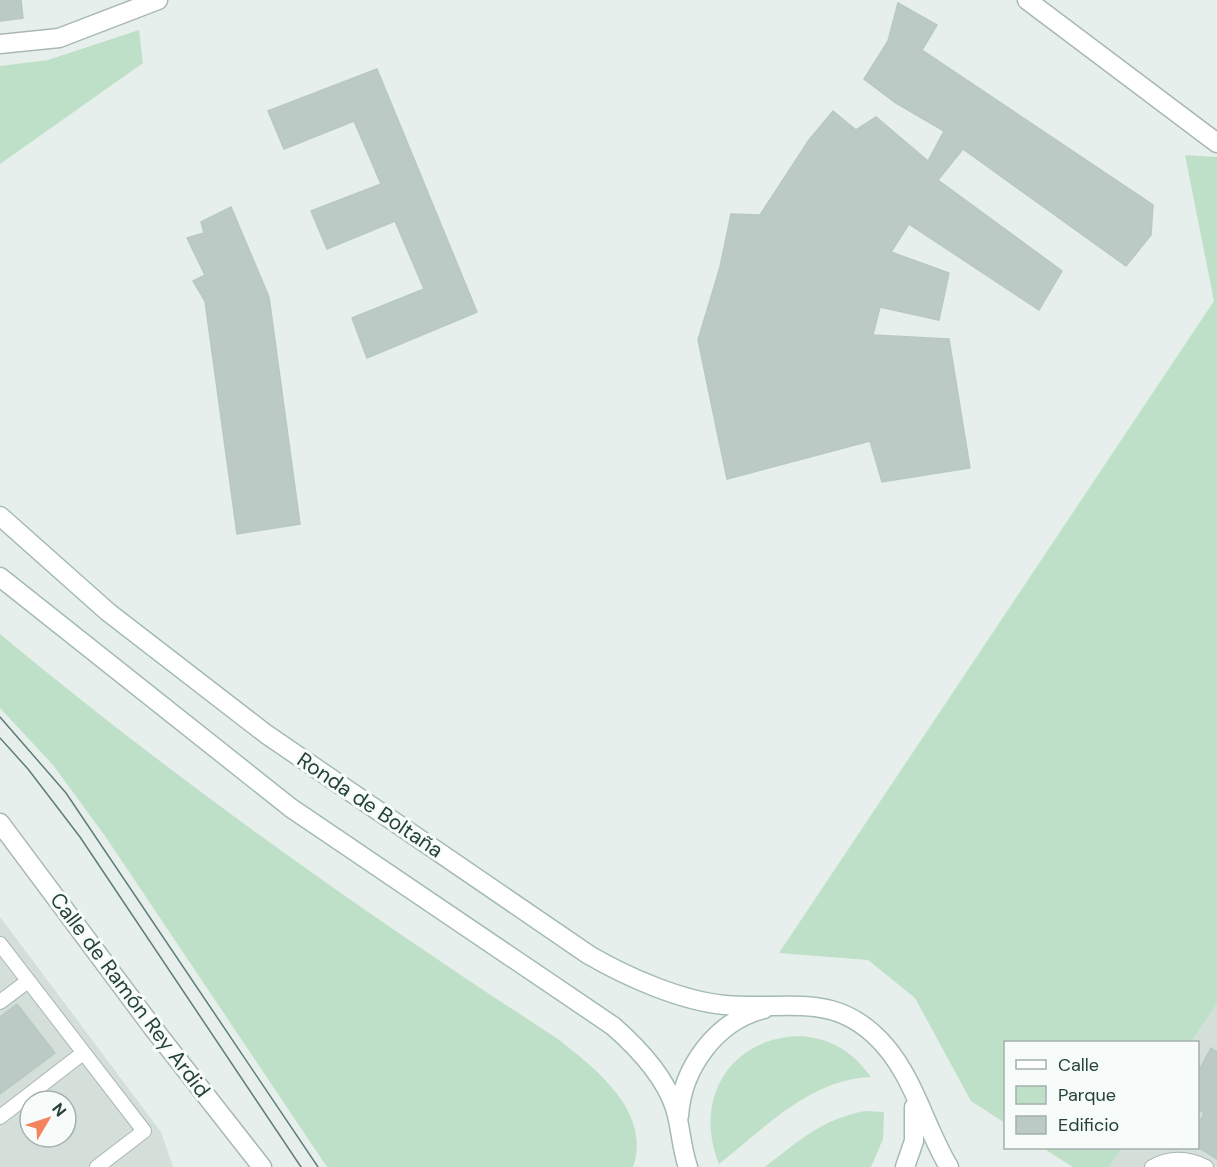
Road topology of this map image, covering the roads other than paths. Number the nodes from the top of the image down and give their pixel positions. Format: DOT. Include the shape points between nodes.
graph roads {
  1 [pos="158,0"];
  2 [pos="1027,0"];
  3 [pos="0,44"];
  4 [pos="1217,143"];
  5 [pos="0,516"];
  6 [pos="0,577"];
  7 [pos="0,823"];
  8 [pos="0,944"];
  9 [pos="28,981"];
  10 [pos="0,1002"];
  11 [pos="784,1004"];
  12 [pos="84,1053"];
  13 [pos="908,1082"];
  14 [pos="0,1117"];
  15 [pos="678,1127"];
  16 [pos="681,1146"];
  17 [pos="97,1167"];
  18 [pos="262,1167"];
  19 [pos="678,1167"];
  20 [pos="688,1167"];
  21 [pos="905,1167"];
  22 [pos="950,1167"];
  23 [pos="1152,1167"];
  24 [pos="1206,1167"];
  1 -- 3 [label="main road" via="59,38"];
  2 -- 4 [label="main road"];
  5 -- 11 [label="main road, Ronda de Boltaña" via="108,612 266,734 589,955 656,986 709,1002"];
  6 -- 15 [label="main road, Ronda de Boltaña" via="291,808 613,1026 661,1081 675,1108"];
  7 -- 18 [label="main road, Calle de Ramón Rey Ardid"];
  8 -- 9 [label="lane"];
  9 -- 10 [label="lane"];
  9 -- 12 [label="lane"];
  11 -- 13 [label="main road, Ronda de Boltaña" via="820,1006 855,1021 886,1047"];
  11 -- 15 [label="main road, Ronda de Boltaña" via="744,1017 714,1039 696,1062 684,1087"];
  12 -- 14 [label="lane"];
  12 -- 17 [label="lane" via="144,1131"];
  13 -- 21 [label="main road, Ronda de Boltaña" via="915,1127"];
  13 -- 22 [label="main road, Ronda de Boltaña" via="934,1143"];
  15 -- 16 [label="main road, Ronda de Boltaña"];
  16 -- 19 [label="main road"];
  16 -- 20 [label="main road, Ronda de Boltaña"];
  23 -- 24 [label="lane" via="1165,1161 1184,1160"];
}
